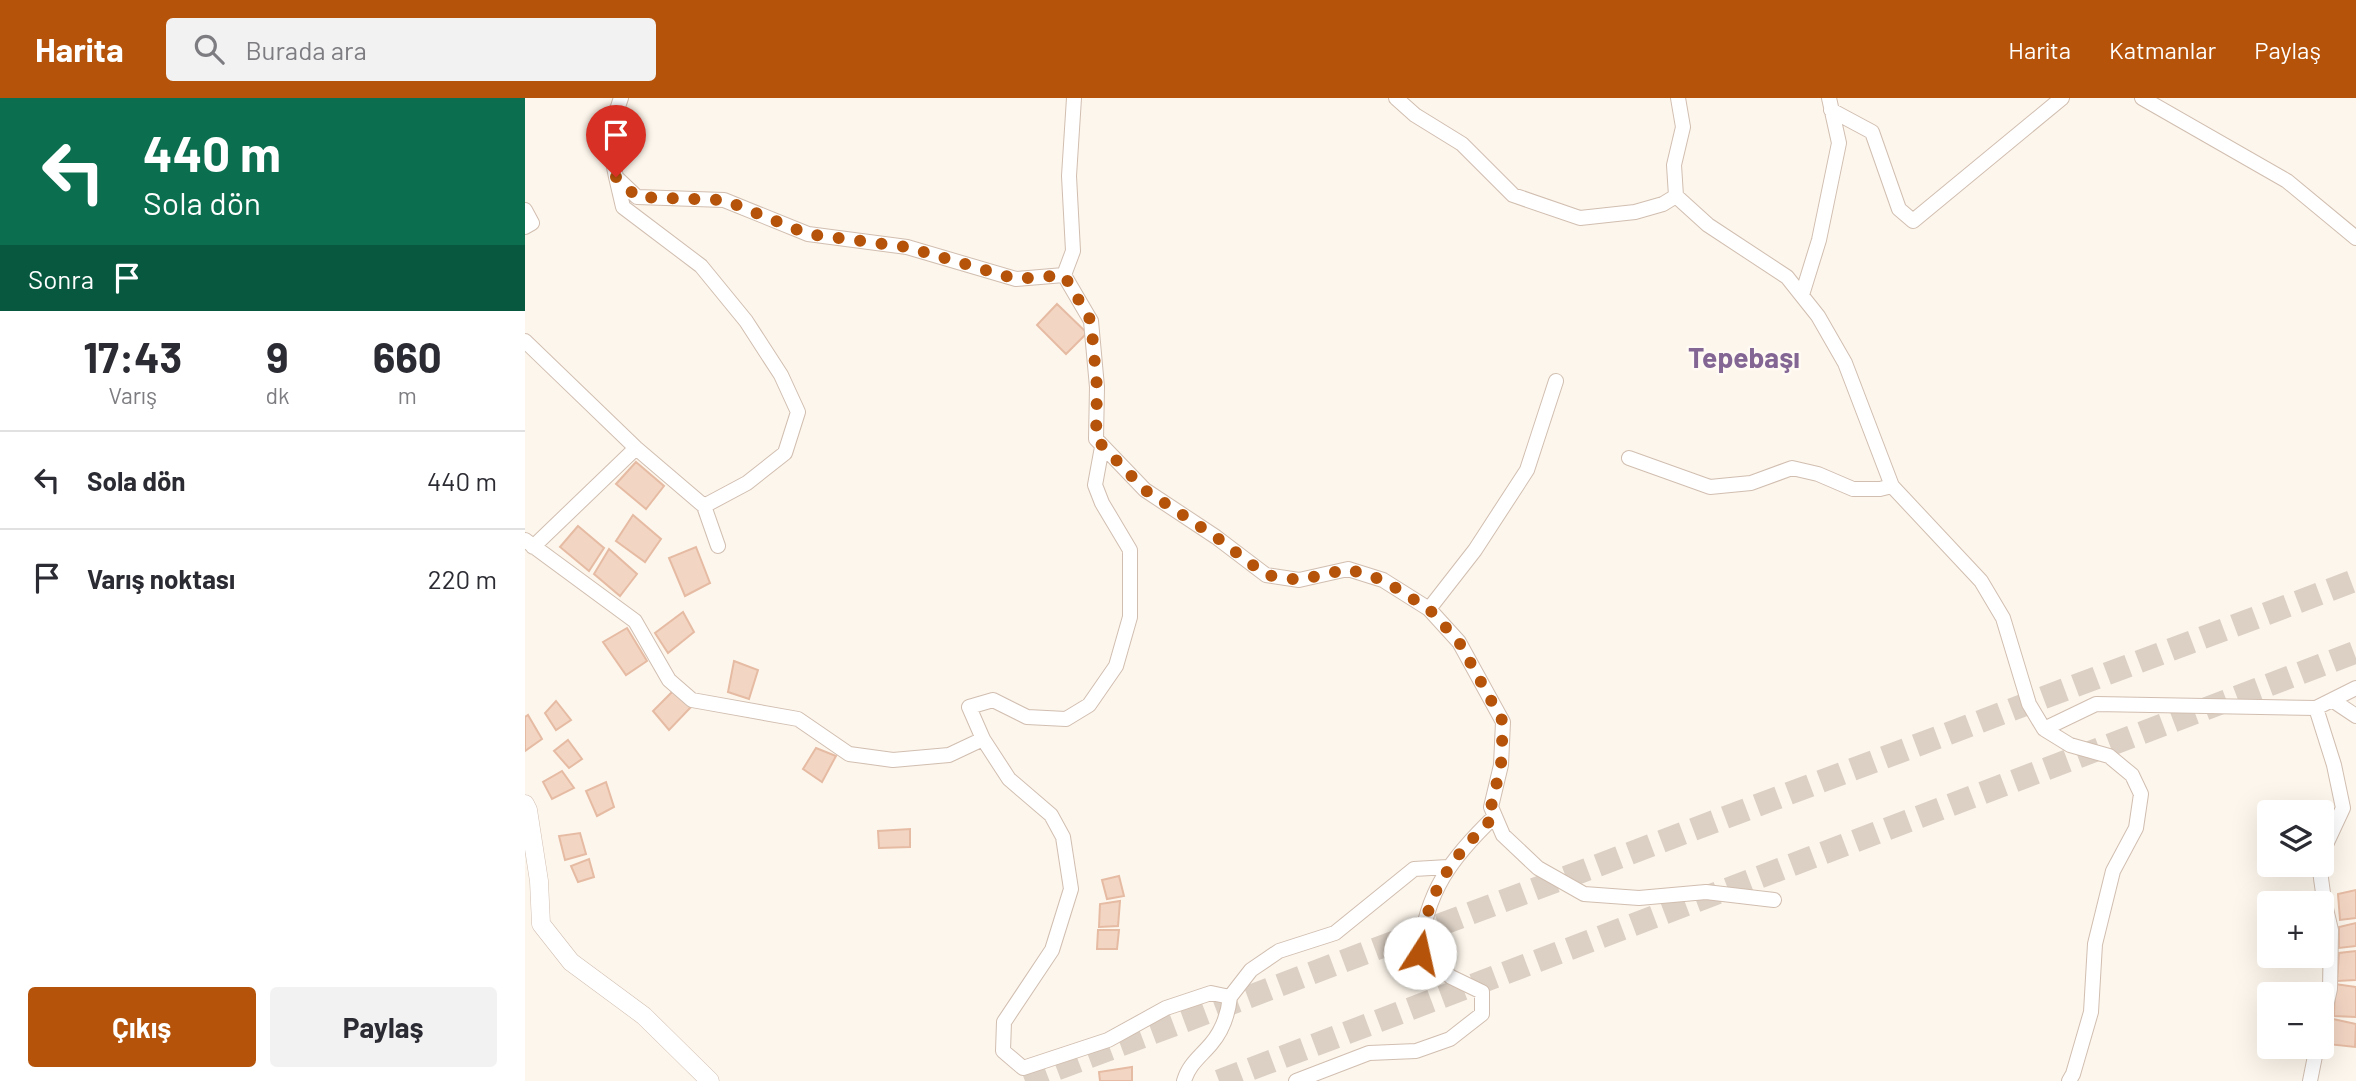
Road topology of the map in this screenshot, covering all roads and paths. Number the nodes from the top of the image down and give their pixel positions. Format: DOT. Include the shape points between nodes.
graph roads {
  1 [pos="621,98"];
  2 [pos="1074,98"];
  3 [pos="1396,98"];
  4 [pos="1678,98"];
  5 [pos="2062,98"];
  6 [pos="2142,98"];
  7 [pos="1830,104"];
  8 [pos="616,177"];
  9 [pos="1676,196"];
  10 [pos="525,210"];
  11 [pos="525,227"];
  12 [pos="2356,239"];
  13 [pos="1064,275"];
  14 [pos="1802,295"];
  15 [pos="525,341"];
  16 [pos="1556,381"];
  17 [pos="1102,447"];
  18 [pos="636,448"];
  19 [pos="1629,458"];
  20 [pos="1892,486"];
  21 [pos="704,506"];
  22 [pos="529,544"];
  23 [pos="718,546"];
  24 [pos="1429,609"];
  25 [pos="2356,688"];
  26 [pos="2332,700"];
  27 [pos="2316,708"];
  28 [pos="2356,716"];
  29 [pos="2044,729"];
  30 [pos="983,739"];
  31 [pos="525,804"];
  32 [pos="1495,816"];
  33 [pos="2334,827"];
  34 [pos="529,845"];
  35 [pos="1448,867"];
  36 [pos="2320,877"];
  37 [pos="1774,900"];
  38 [pos="2330,982"];
  39 [pos="1230,997"];
  40 [pos="2314,1059"];
  41 [pos="710,1081"];
  42 [pos="1184,1081"];
  43 [pos="1296,1081"];
  44 [pos="2069,1081"];
  45 [pos="2310,1081"];
  1 -- 8 [label="street" via="611,157"];
  2 -- 13 [label="street" via="1069,176 1073,251"];
  3 -- 9 [label="street" via="1462,144 1513,195 1580,218 1635,212"];
  4 -- 9 [label="street" via="1683,127 1674,165"];
  5 -- 7 [label="street" via="1913,221 1899,209 1871,132"];
  6 -- 12 [label="street" via="2287,181"];
  7 -- 14 [label="street" via="1839,142 1819,240"];
  8 -- 13 [label="street" via="637,197 724,200 808,234 907,247 1016,279"];
  8 -- 21 [label="street" via="623,207 701,266 746,321 782,375 798,412 785,453 747,484"];
  9 -- 14 [label="street" via="1708,225 1787,277"];
  10 -- 11 [label="street" via="532,223"];
  13 -- 17 [label="street" via="1091,321 1096,439"];
  14 -- 20 [label="street" via="1845,363"];
  15 -- 18 [label="street"];
  16 -- 24 [label="street" via="1527,470 1475,550"];
  17 -- 24 [label="street" via="1145,490 1266,575 1299,580 1348,569 1383,580"];
  17 -- 30 [label="street" via="1095,485 1130,550 1130,617 1116,666 1089,705 1066,719 1027,717 993,700 969,708"];
  18 -- 21 [label="street"];
  18 -- 22 [label="street"];
  19 -- 20 [label="street" via="1710,487 1751,483 1792,468 1853,489"];
  20 -- 29 [label="street" via="1981,581 2003,618 2029,704"];
  21 -- 23 [label="street"];
  22 -- 30 [label="street" via="635,621 669,680 692,700 797,719 849,754 893,760 949,755"];
  24 -- 32 [label="street" via="1459,642 1503,722 1501,765 1491,807"];
  25 -- 26 [label="street"];
  26 -- 27 [label="street"];
  26 -- 28 [label="street"];
  27 -- 29 [label="street" via="2096,704"];
  27 -- 33 [label="street" via="2343,808"];
  29 -- 44 [label="street" via="2070,745 2109,756 2132,775 2141,794 2136,828 2113,871 2095,944 2091,1012"];
  30 -- 39 [label="street" via="1009,779 1051,815 1063,837 1071,889 1052,950 1004,1021 1003,1051 1023,1068 1108,1040 1167,1008 1210,993"];
  31 -- 34 [label="street"];
  32 -- 35 [label="street"];
  32 -- 37 [label="street" via="1503,835 1538,868 1584,894 1639,898 1706,892"];
  34 -- 41 [label="street" via="539,881 541,924 571,962 644,1016"];
  35 -- 39 [label="street" via="1414,869 1335,933 1279,951 1251,970"];
  35 -- 43 [label="street" via="1422,930 1420,953 1451,977 1482,992 1482,1014 1450,1039 1416,1051 1369,1054"];
  36 -- 38 [label="street" via="2332,930"];
  39 -- 42 [label="street" via="1227,1018 1213,1043 1188,1068"];
  40 -- 45 [label="street"];
}
